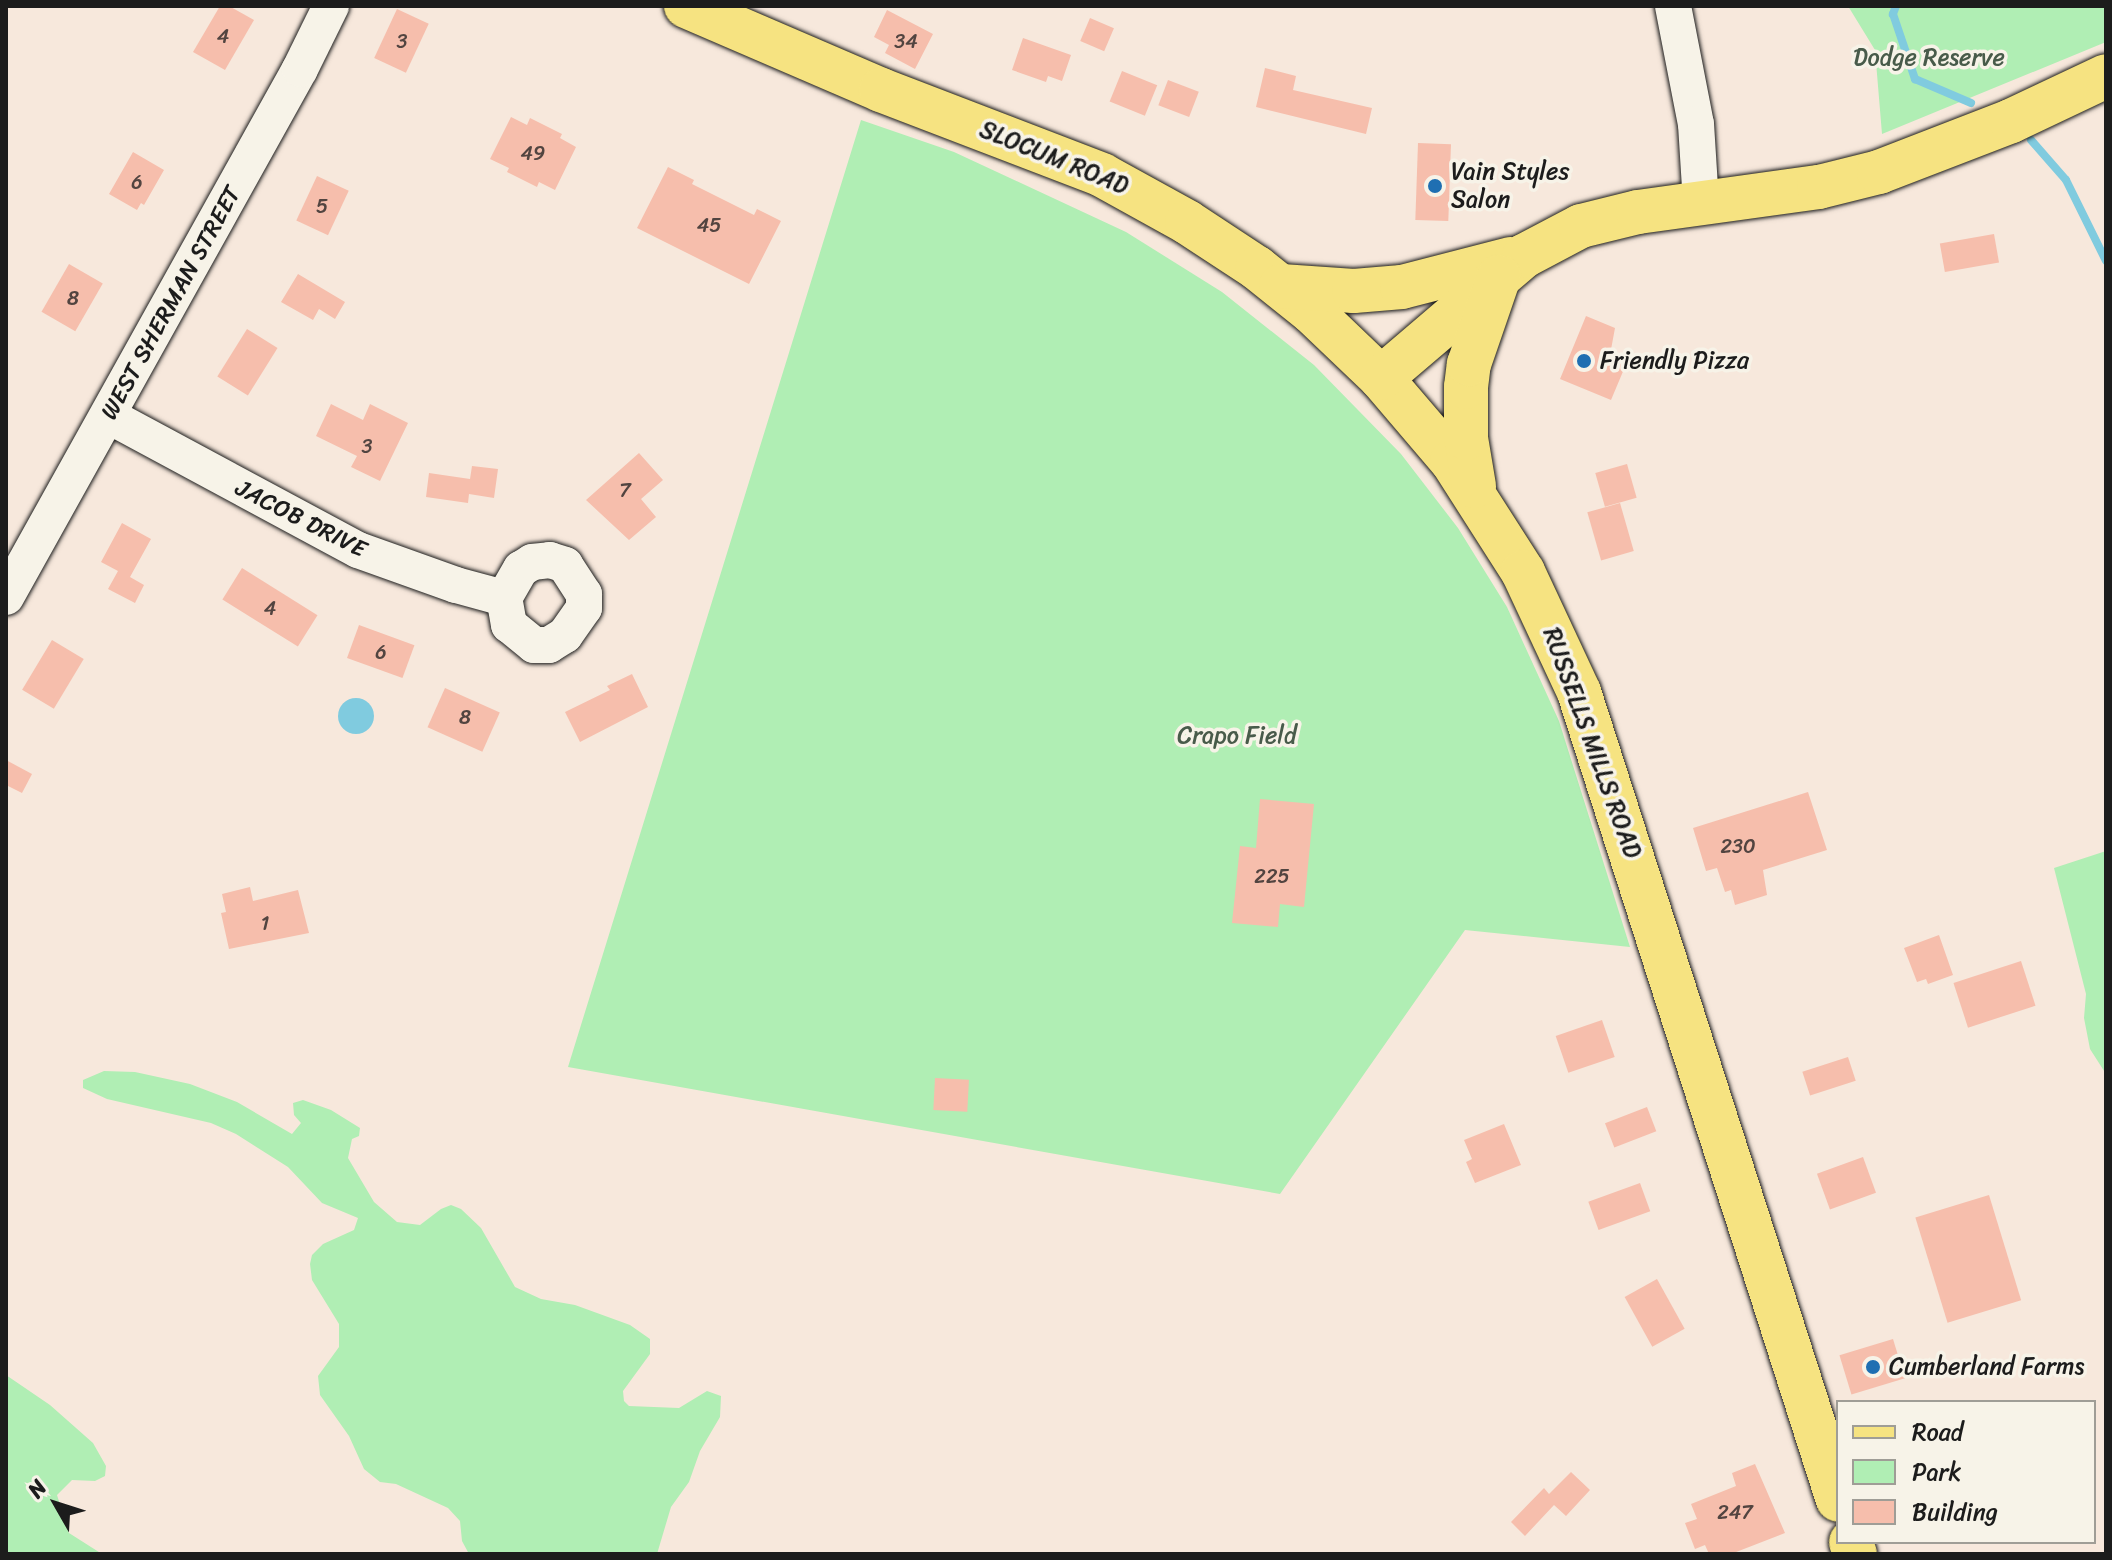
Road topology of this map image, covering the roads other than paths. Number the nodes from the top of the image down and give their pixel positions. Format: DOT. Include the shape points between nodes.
graph roads {
  1 [pos="331,6"];
  2 [pos="686,6"];
  3 [pos="1673,6"];
  4 [pos="2106,76"];
  5 [pos="1701,203"];
  6 [pos="1512,266"];
  7 [pos="1281,286"];
  8 [pos="1381,378"];
  9 [pos="109,416"];
  10 [pos="1476,493"];
  11 [pos="6,597"];
  12 [pos="504,598"];
  13 [pos="1836,1494"];
  1 -- 9 [label="street, WEST SHERMAN STREET"];
  2 -- 7 [label="main road, SLOCUM ROAD" via="881,90 1102,175 1187,222"];
  3 -- 5 [label="street" via="1696,124"];
  4 -- 5 [label="main road" via="1905,164 1819,187"];
  5 -- 6 [label="main road" via="1581,226"];
  6 -- 7 [label="main road" via="1402,287 1354,291"];
  6 -- 8 [label="main road"];
  6 -- 10 [label="main road" via="1469,364 1466,438"];
  7 -- 8 [label="main road, SLOCUM ROAD"];
  8 -- 10 [label="main road, RUSSELLS MILLS ROAD"];
  9 -- 11 [label="street, WEST SHERMAN STREET"];
  9 -- 12 [label="street, JACOB DRIVE" via="358,550"];
  10 -- 13 [label="main road, RUSSELLS MILLS ROAD" via="1541,606 1584,705"];
}
